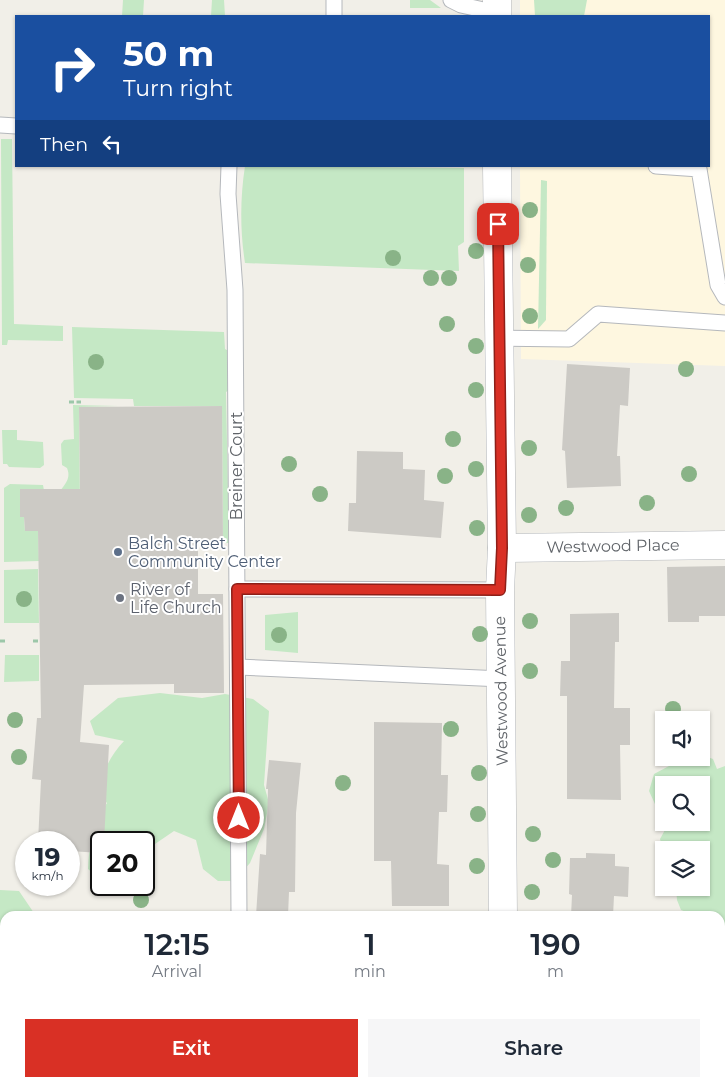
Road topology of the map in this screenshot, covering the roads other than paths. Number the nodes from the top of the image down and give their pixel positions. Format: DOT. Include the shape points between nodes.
graph roads {
  1 [pos="334,0"];
  2 [pos="451,0"];
  3 [pos="497,10"];
  4 [pos="334,15"];
  5 [pos="0,125"];
  6 [pos="15,126"];
  7 [pos="229,167"];
  8 [pos="497,167"];
  9 [pos="670,167"];
  10 [pos="725,297"];
  11 [pos="725,323"];
  12 [pos="499,338"];
  13 [pos="725,545"];
  14 [pos="502,548"];
  15 [pos="237,589"];
  16 [pos="500,590"];
  17 [pos="238,667"];
  18 [pos="502,679"];
  19 [pos="239,911"];
  20 [pos="503,911"];
  1 -- 4 [label="lane"];
  2 -- 3 [label="lane" via="461,5"];
  5 -- 6 [label="lane"];
  7 -- 15 [label="lane, Breiner Court" via="235,290"];
  8 -- 12 [label="street, Westwood Avenue"];
  9 -- 10 [label="lane" via="699,169 718,285"];
  11 -- 12 [label="lane" via="598,314 569,340"];
  12 -- 14 [label="street, Westwood Avenue"];
  13 -- 14 [label="street, Westwood Place"];
  14 -- 16 [label="street, Westwood Avenue"];
  15 -- 16 [label="lane"];
  15 -- 17 [label="lane, Breiner Court"];
  16 -- 18 [label="street, Westwood Avenue"];
  17 -- 18 [label="lane"];
  17 -- 19 [label="lane, Breiner Court"];
  18 -- 20 [label="street, Westwood Avenue"];
}
